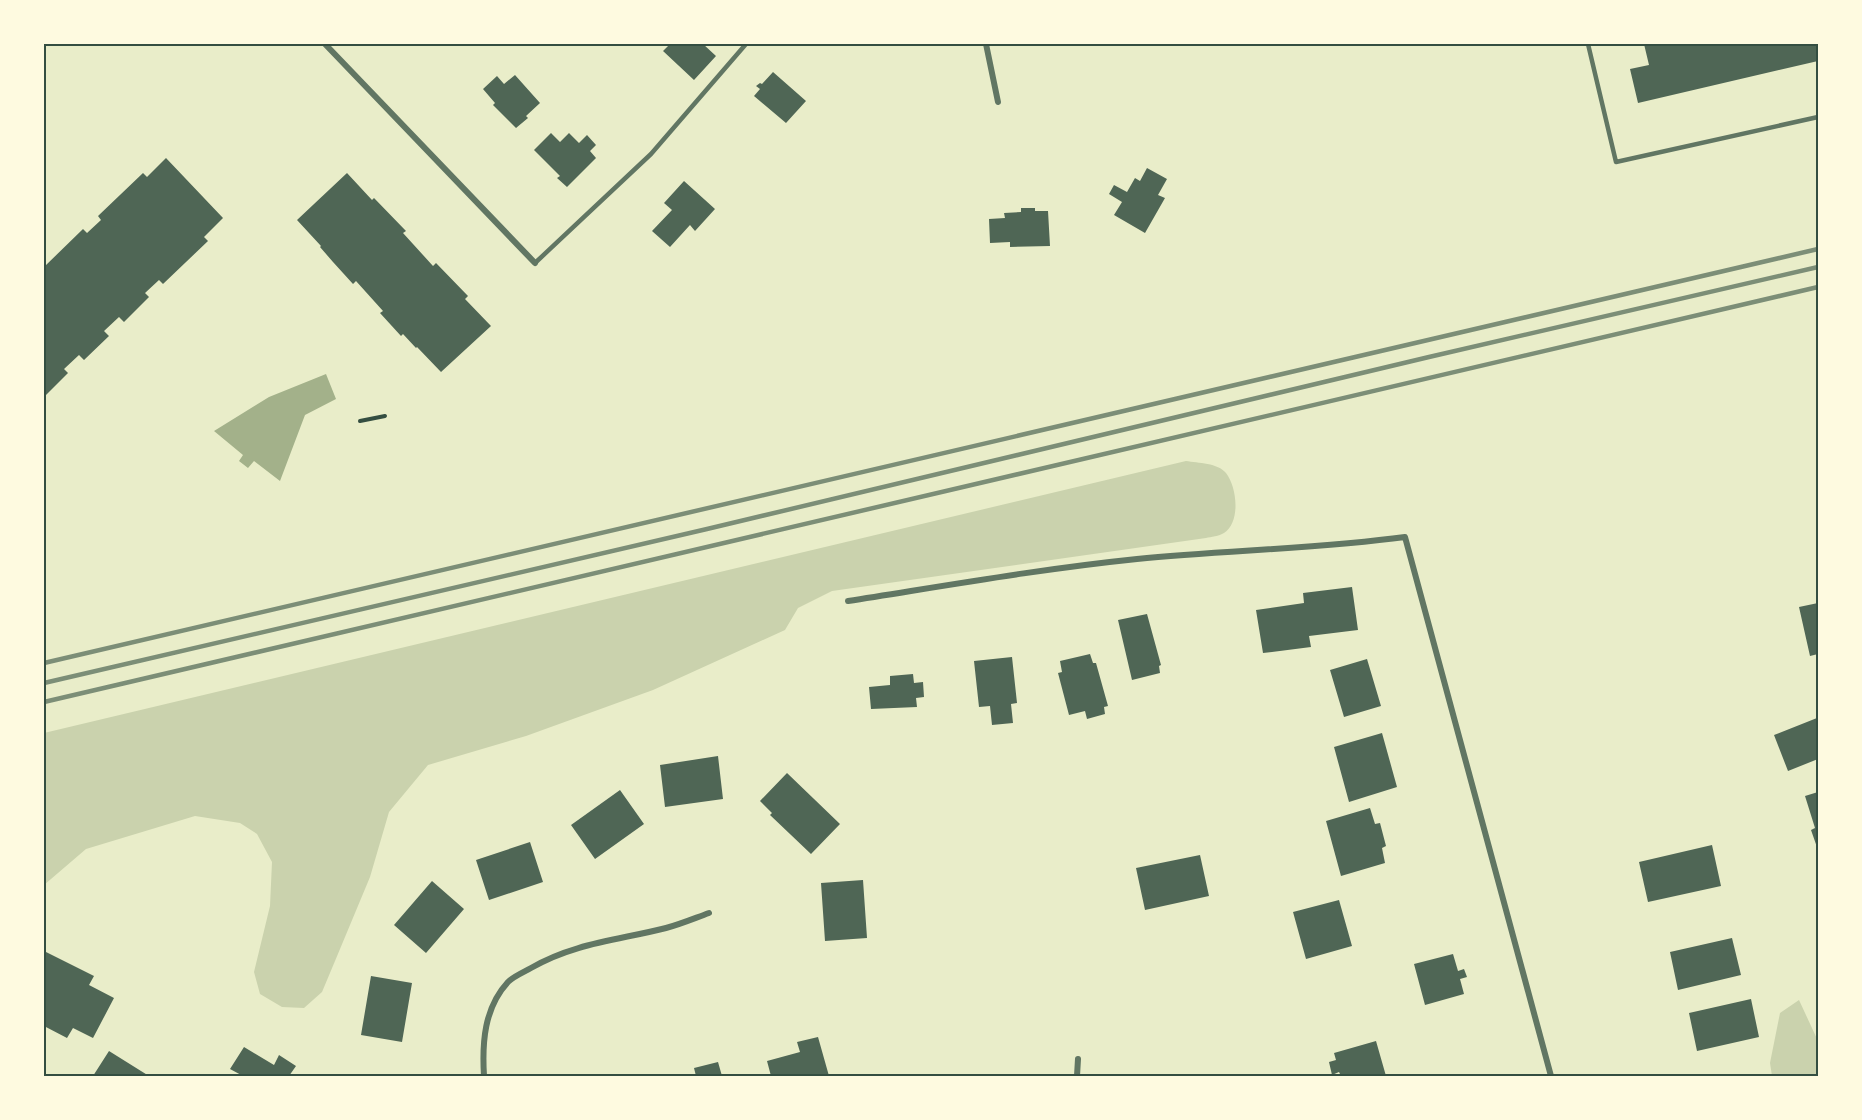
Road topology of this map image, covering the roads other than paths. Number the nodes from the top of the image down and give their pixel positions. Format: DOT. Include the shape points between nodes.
graph roads {
  1 [pos="325,44"];
  2 [pos="746,44"];
  3 [pos="986,44"];
  4 [pos="1588,44"];
  5 [pos="998,102"];
  6 [pos="1818,117"];
  7 [pos="535,262"];
  8 [pos="848,601"];
  9 [pos="709,913"];
  10 [pos="1078,1059"];
  11 [pos="484,1077"];
  12 [pos="1077,1077"];
  13 [pos="1551,1077"];
  1 -- 7 [label="street"];
  2 -- 7 [label="lane" via="651,154"];
  3 -- 5 [label="street"];
  4 -- 6 [label="lane" via="1616,162"];
  8 -- 13 [label="street" via="1127,560 1405,537"];
  9 -- 11 [label="street" via="668,928 589,944 547,959 509,980 487,1020 482,1048"];
  10 -- 12 [label="street"];
}
